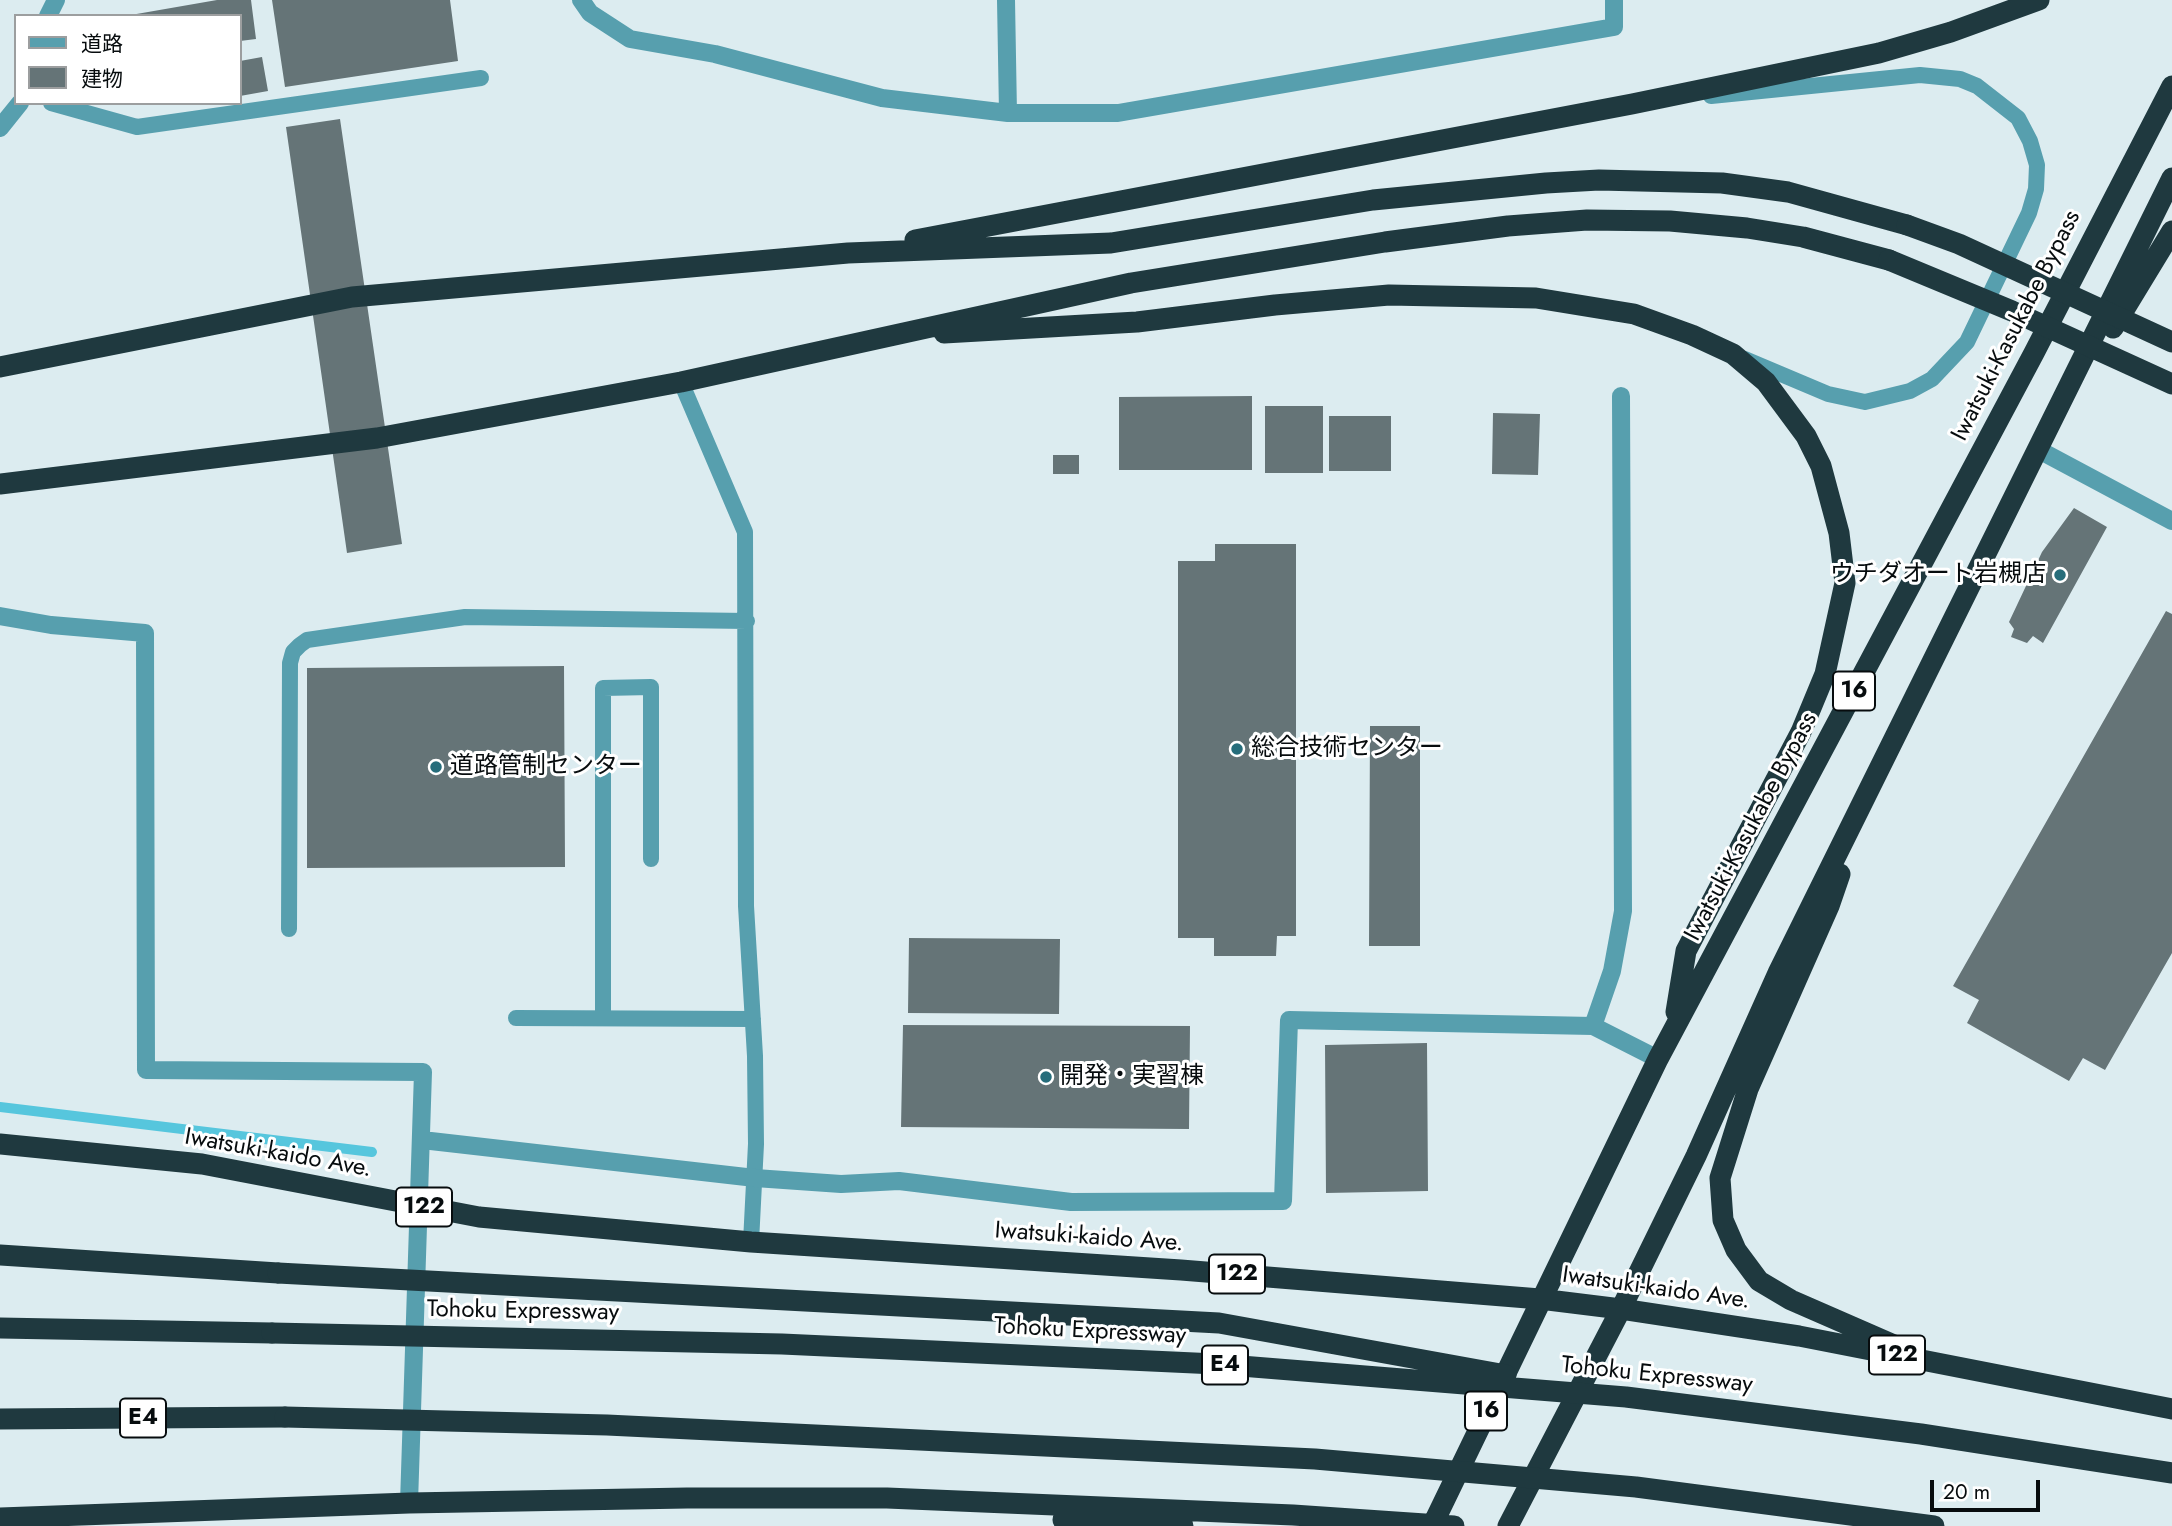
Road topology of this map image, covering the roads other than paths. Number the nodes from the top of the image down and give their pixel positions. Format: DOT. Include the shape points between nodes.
graph roads {
  1 [pos="581,0"];
  2 [pos="1006,0"];
  3 [pos="1614,0"];
  4 [pos="2039,0"];
  5 [pos="481,78"];
  6 [pos="2172,86"];
  7 [pos="1632,104"];
  8 [pos="18,105"];
  9 [pos="58,105"];
  10 [pos="1008,113"];
  11 [pos="0,128"];
  12 [pos="2172,178"];
  13 [pos="2172,231"];
  14 [pos="848,253"];
  15 [pos="873,337"];
  16 [pos="2172,342"];
  17 [pos="1732,354"];
  18 [pos="0,367"];
  19 [pos="681,382"];
  20 [pos="2172,384"];
  21 [pos="1621,396"];
  22 [pos="2044,440"];
  23 [pos="0,482"];
  24 [pos="2172,521"];
  25 [pos="0,616"];
  26 [pos="747,621"];
  27 [pos="1868,793"];
  28 [pos="651,859"];
  29 [pos="289,929"];
  30 [pos="516,1018"];
  31 [pos="603,1018"];
  32 [pos="753,1019"];
  33 [pos="1593,1026"];
  34 [pos="1673,1031"];
  35 [pos="1658,1059"];
  36 [pos="422,1140"];
  37 [pos="0,1144"];
  38 [pos="755,1178"];
  39 [pos="420,1206"];
  40 [pos="751,1242"];
  41 [pos="0,1255"];
  42 [pos="1540,1299"];
  43 [pos="1621,1308"];
  44 [pos="0,1328"];
  45 [pos="1934,1363"];
  46 [pos="1626,1397"];
  47 [pos="2172,1409"];
  48 [pos="0,1419"];
  49 [pos="2172,1473"];
  50 [pos="887,1498"];
  51 [pos="409,1503"];
  52 [pos="0,1518"];
  53 [pos="1439,1525"];
  54 [pos="1183,1526"];
  55 [pos="1508,1526"];
  56 [pos="1934,1526"];
  1 -- 10 [label="street" via="590,13 630,39 715,54 882,98"];
  2 -- 10 [label="street"];
  3 -- 10 [label="street" via="1614,27 1118,113"];
  4 -- 7 [label="highway" via="1879,53"];
  5 -- 9 [label="lane" via="137,127"];
  6 -- 34 [label="highway, Iwatsuki-Kasukabe Bypass / 16"];
  7 -- 14 [label="highway"];
  7 -- 17 [label="lane" via="1920,75 1960,79 1978,86 2018,118 2030,141 2037,165 2029,213 1967,342 1931,379 1899,395 1865,402 1828,394"];
  8 -- 11 [label="street"];
  12 -- 22 [label="highway, 16"];
  13 -- 22 [label="highway"];
  14 -- 16 [label="highway, bridge" via="1111,243 1373,200 1599,180 1722,183 1788,192 1908,225"];
  14 -- 18 [label="highway" via="352,297"];
  15 -- 17 [label="highway" via="1137,322 1275,304 1458,294 1536,298 1634,314"];
  15 -- 19 [label="highway"];
  15 -- 20 [label="highway, bridge" via="1131,283 1385,242 1601,220 1747,228 1803,237 1889,260"];
  17 -- 34 [label="highway" via="1786,405 1816,456 1831,501 1845,583 1825,674 1801,732 1686,951"];
  19 -- 23 [label="highway" via="377,438"];
  19 -- 26 [label="lane" via="744,533"];
  21 -- 33 [label="street" via="1623,911 1612,971"];
  22 -- 24 [label="street"];
  22 -- 27 [label="highway, 16"];
  25 -- 36 [label="street" via="145,633 146,1070 424,1072"];
  26 -- 29 [label="lane" via="465,617 307,640 293,652 290,663"];
  26 -- 32 [label="lane" via="746,906"];
  27 -- 43 [label="highway, 16"];
  27 -- 45 [label="highway" via="1829,906 1748,1089 1720,1178 1723,1220 1736,1250 1759,1281 1791,1300"];
  28 -- 31 [label="lane" via="651,687 603,688"];
  30 -- 31 [label="lane"];
  31 -- 32 [label="lane"];
  32 -- 38 [label="lane"];
  33 -- 35 [label="street"];
  33 -- 38 [label="street" via="1289,1020 1283,1200 1071,1202 899,1181 841,1184"];
  34 -- 35 [label="highway, Iwatsuki-Kasukabe Bypass / 16"];
  35 -- 42 [label="highway, Iwatsuki-Kasukabe Bypass / 16"];
  36 -- 38 [label="street"];
  36 -- 39 [label="street"];
  37 -- 39 [label="highway, Iwatsuki-kaido Ave. / 122" via="202,1164"];
  38 -- 40 [label="lane"];
  39 -- 40 [label="highway, Iwatsuki-kaido Ave. / 122" via="479,1216"];
  39 -- 51 [label="street"];
  40 -- 42 [label="highway, Iwatsuki-kaido Ave. / 122"];
  41 -- 46 [label="highway, bridge" via="1219,1323"];
  42 -- 43 [label="highway, Iwatsuki-kaido Ave. / 122"];
  42 -- 53 [label="highway, Iwatsuki-Kasukabe Bypass / 16"];
  43 -- 45 [label="highway, Iwatsuki-kaido Ave. / 122"];
  43 -- 55 [label="highway, 16"];
  44 -- 46 [label="highway, Tohoku Expressway / E4, bridge" via="782,1344 1162,1361"];
  45 -- 47 [label="highway, Iwatsuki-kaido Ave. / 122"];
  46 -- 49 [label="highway, Tohoku Expressway / E4, bridge" via="1921,1434"];
  48 -- 56 [label="highway, E4, bridge" via="285,1418 621,1426 1315,1459 1636,1487"];
  50 -- 51 [label="highway"];
  50 -- 53 [label="highway"];
  50 -- 54 [label="highway" via="1068,1520"];
  51 -- 52 [label="highway"];
}
